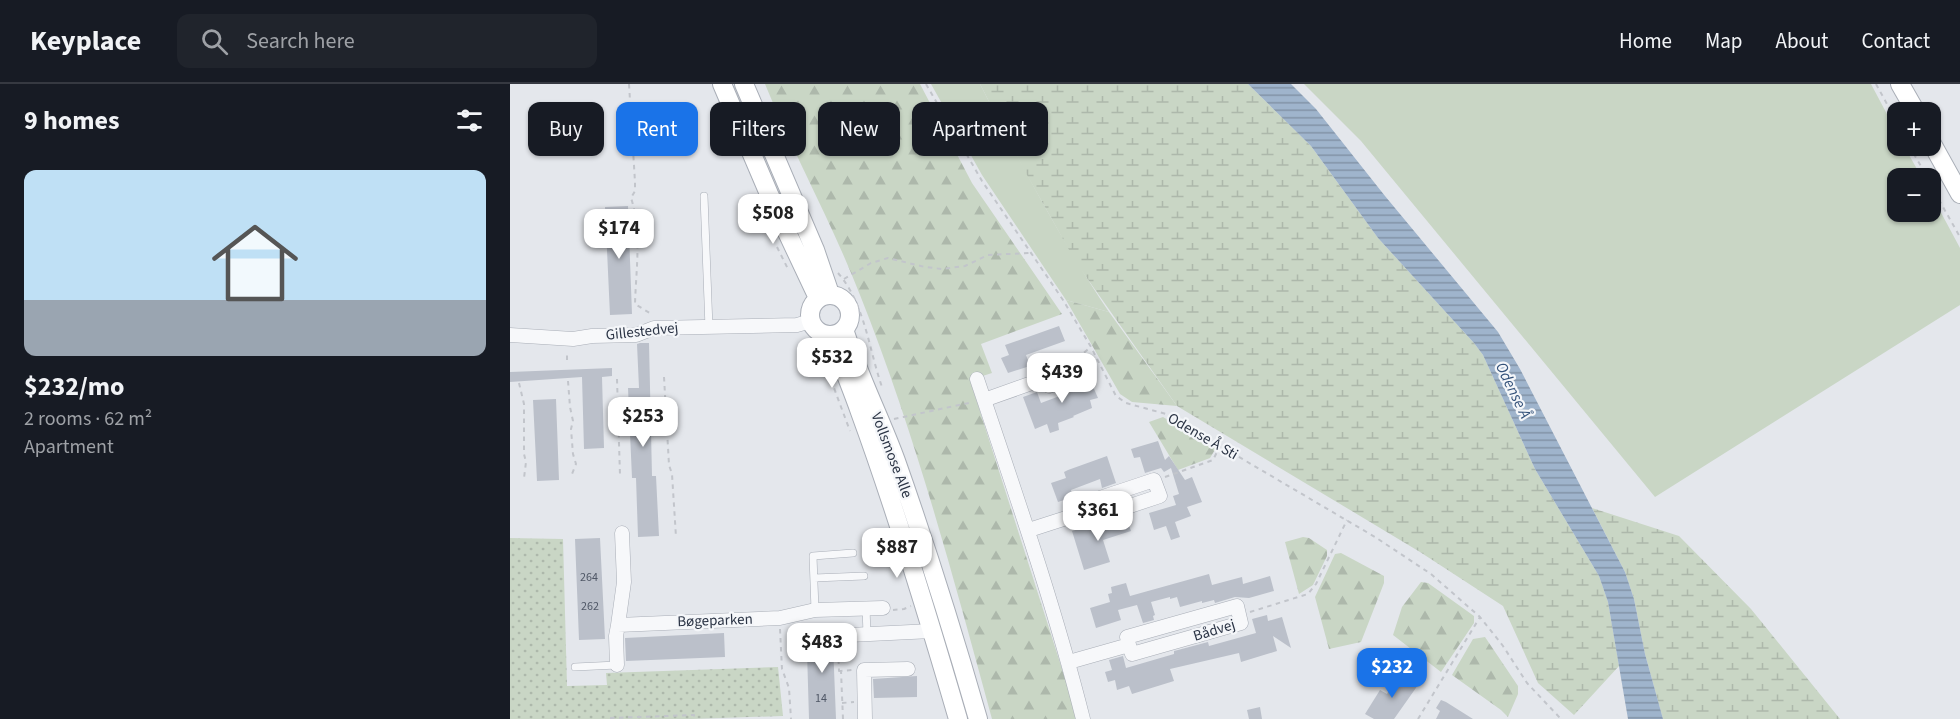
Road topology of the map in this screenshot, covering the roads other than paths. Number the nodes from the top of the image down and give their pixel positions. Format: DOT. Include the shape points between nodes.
graph roads {
  1 [pos="723,84"];
  2 [pos="744,84"];
  3 [pos="1900,84"];
  4 [pos="1910,102"];
  5 [pos="1939,156"];
  6 [pos="1960,194"];
  7 [pos="704,196"];
  8 [pos="824,296"];
  9 [pos="811,321"];
  10 [pos="709,328"];
  11 [pos="838,332"];
  12 [pos="510,335"];
  13 [pos="1065,363"];
  14 [pos="977,379"];
  15 [pos="984,400"];
  16 [pos="1154,480"];
  17 [pos="1029,530"];
  18 [pos="622,533"];
  19 [pos="854,553"];
  20 [pos="864,576"];
  21 [pos="814,578"];
  22 [pos="866,608"];
  23 [pos="883,608"];
  24 [pos="815,610"];
  25 [pos="1239,615"];
  26 [pos="618,625"];
  27 [pos="926,631"];
  28 [pos="867,634"];
  29 [pos="849,635"];
  30 [pos="1069,662"];
  31 [pos="617,665"];
  32 [pos="575,667"];
  33 [pos="908,669"];
  34 [pos="865,719"];
  35 [pos="958,719"];
  36 [pos="978,719"];
  37 [pos="1083,719"];
  1 -- 8 [label="street" via="769,194"];
  2 -- 8 [label="street" via="815,250"];
  3 -- 4 [label="street"];
  5 -- 6 [label="street"];
  7 -- 10 [label="lane"];
  8 -- 9 [label="street" via="811,309"];
  8 -- 11 [label="street" via="842,298 850,310 849,323"];
  9 -- 10 [label="street, Gillestedvej"];
  9 -- 11 [label="street" via="822,333"];
  10 -- 12 [label="street, Gillestedvej" via="654,328 636,335 573,339"];
  11 -- 27 [label="street, Vollsmose Alle"];
  11 -- 36 [label="street, Vollsmose Alle" via="852,355 890,444"];
  13 -- 15 [label="street" via="1043,371 1046,378"];
  14 -- 15 [label="street"];
  15 -- 17 [label="street"];
  16 -- 17 [label="street" via="1091,501 1094,509"];
  17 -- 30 [label="street"];
  18 -- 26 [label="street" via="624,582"];
  19 -- 21 [label="lane" via="813,556"];
  20 -- 21 [label="lane"];
  21 -- 24 [label="lane"];
  22 -- 23 [label="street, Bøgeparken"];
  22 -- 24 [label="street, Bøgeparken"];
  22 -- 28 [label="lane"];
  24 -- 26 [label="street, Bøgeparken" via="780,618"];
  25 -- 30 [label="street, Bådvej" via="1237,606 1215,612 1127,637 1129,645"];
  26 -- 31 [label="street"];
  27 -- 28 [label="street"];
  27 -- 35 [label="street, Vollsmose Alle"];
  28 -- 29 [label="street"];
  30 -- 37 [label="street"];
  31 -- 32 [label="lane"];
  33 -- 34 [label="street" via="864,670"];
}
